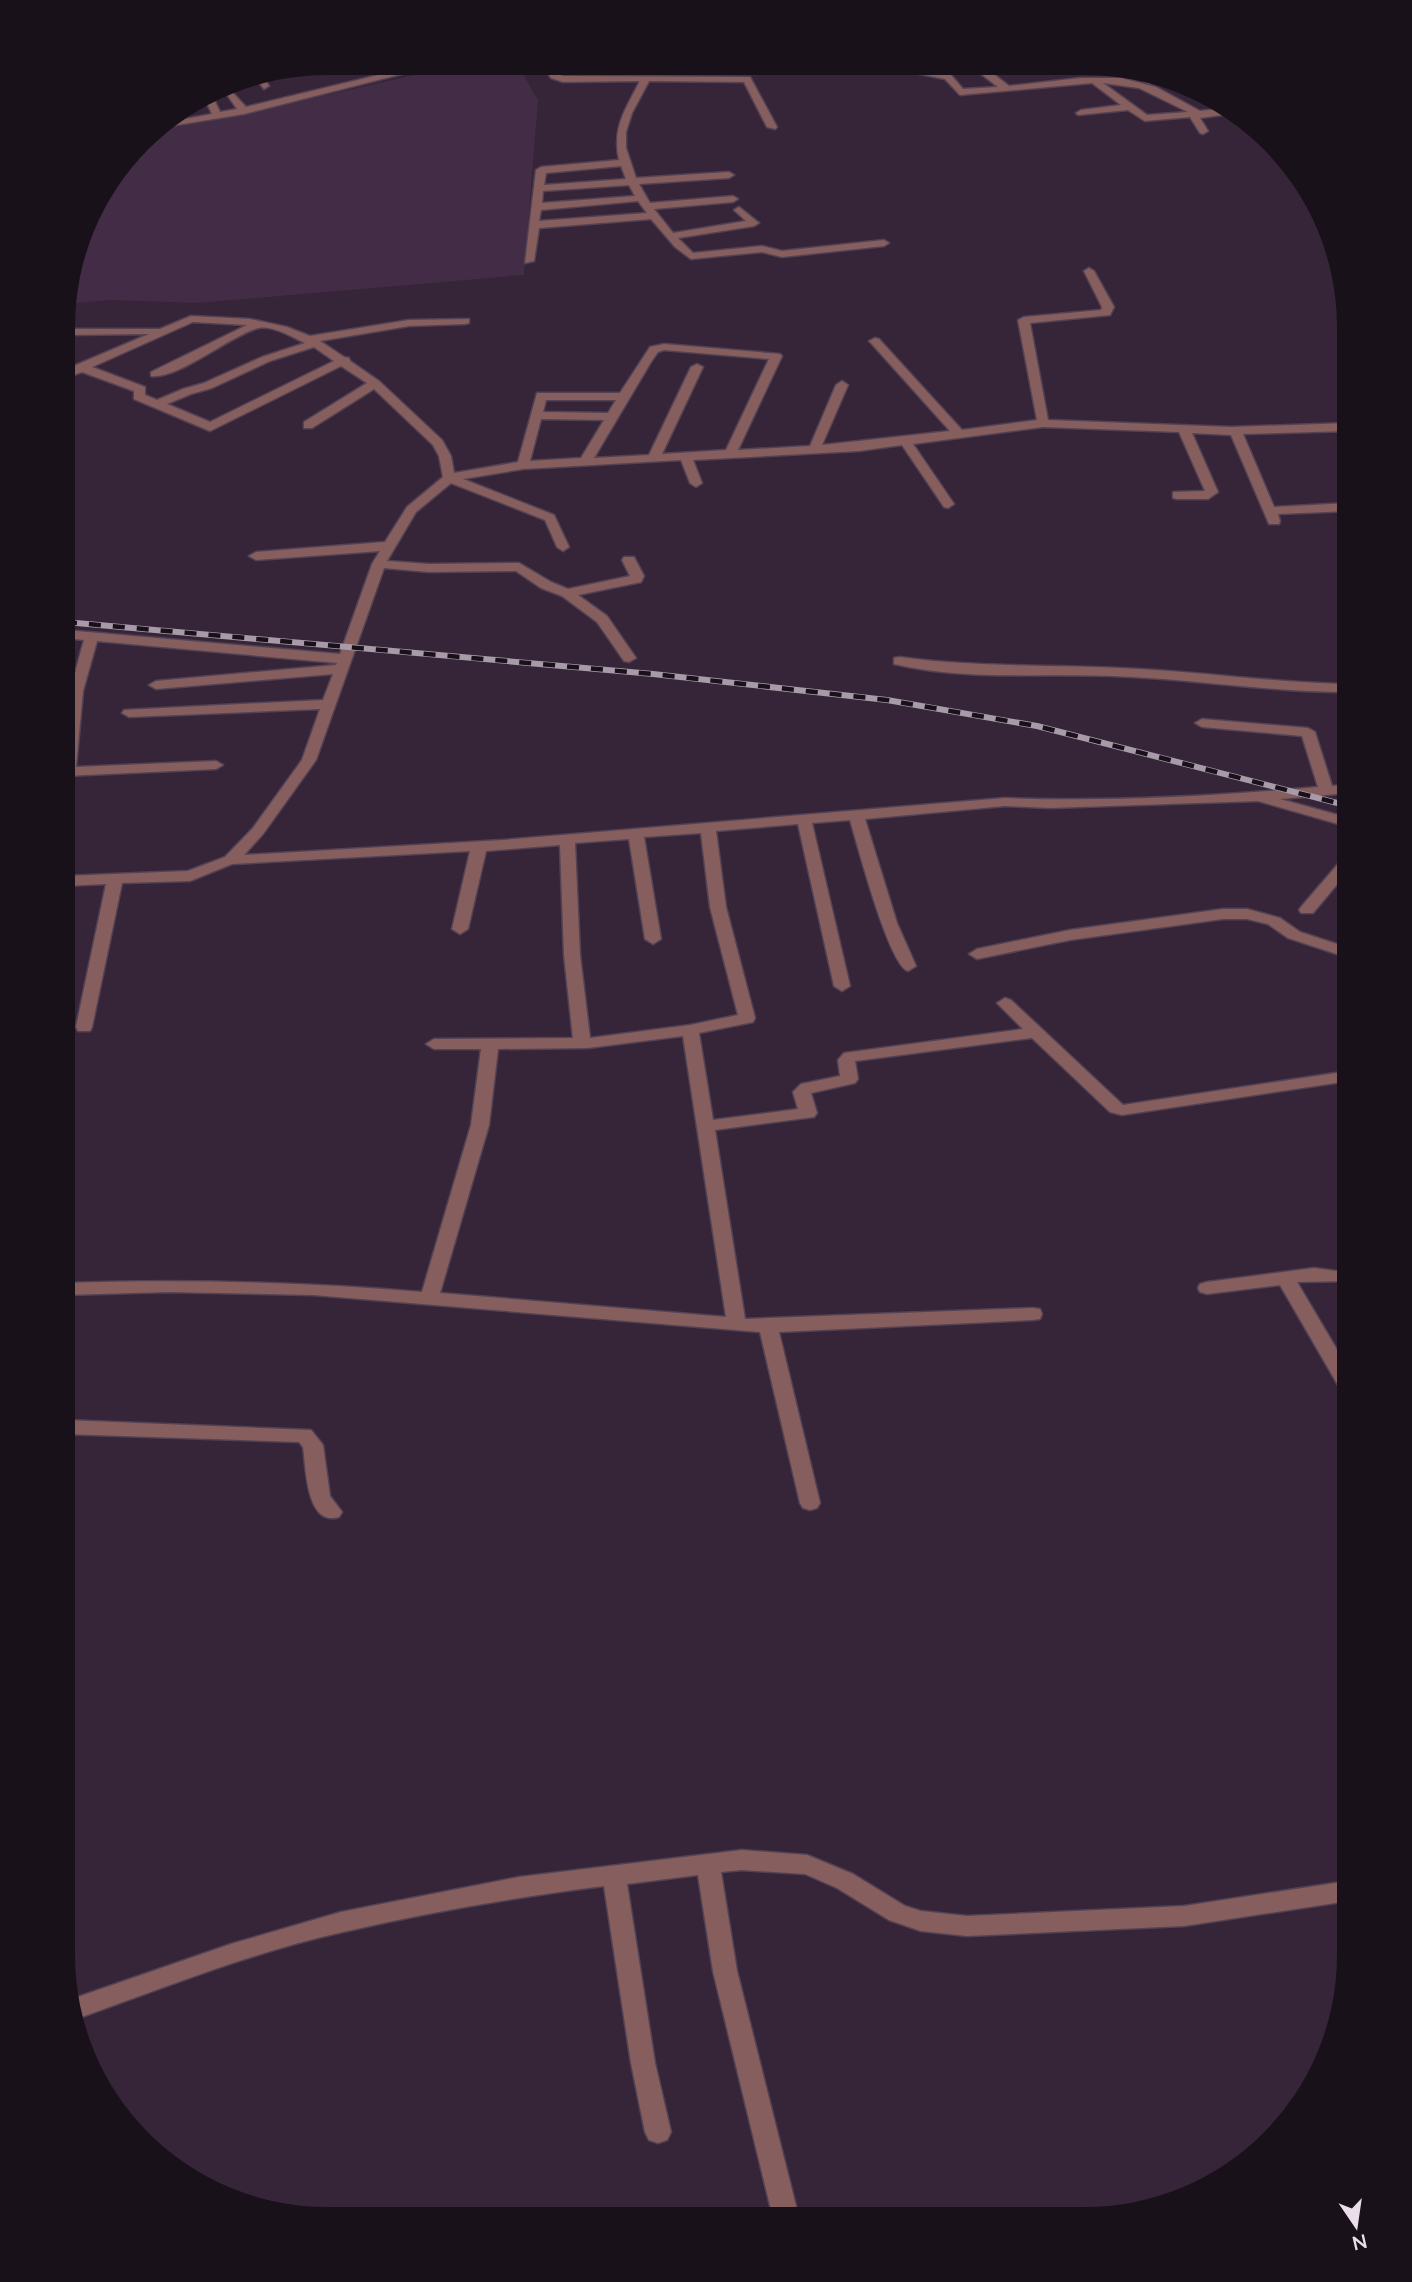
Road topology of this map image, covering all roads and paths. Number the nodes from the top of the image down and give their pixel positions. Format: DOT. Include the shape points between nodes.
graph roads {
  1 [pos="373,75"];
  2 [pos="384,75"];
  3 [pos="553,75"];
  4 [pos="937,75"];
  5 [pos="989,75"];
  6 [pos="375,77"];
  7 [pos="712,77"];
  8 [pos="644,78"];
  9 [pos="1096,82"];
  10 [pos="1007,89"];
  11 [pos="233,96"];
  12 [pos="212,103"];
  13 [pos="1130,107"];
  14 [pos="244,111"];
  15 [pos="1081,113"];
  16 [pos="1217,113"];
  17 [pos="1197,115"];
  18 [pos="217,116"];
  19 [pos="181,122"];
  20 [pos="772,127"];
  21 [pos="1203,131"];
  22 [pos="623,163"];
  23 [pos="729,175"];
  24 [pos="633,181"];
  25 [pos="539,188"];
  26 [pos="733,199"];
  27 [pos="646,202"];
  28 [pos="537,207"];
  29 [pos="739,210"];
  30 [pos="654,216"];
  31 [pos="534,225"];
  32 [pos="673,236"];
  33 [pos="884,243"];
  34 [pos="528,261"];
  35 [pos="1088,271"];
  36 [pos="465,321"];
  37 [pos="258,324"];
  38 [pos="165,330"];
  39 [pos="75,332"];
  40 [pos="312,341"];
  41 [pos="875,341"];
  42 [pos="345,360"];
  43 [pos="80,367"];
  44 [pos="696,367"];
  45 [pos="75,370"];
  46 [pos="155,374"];
  47 [pos="376,383"];
  48 [pos="842,385"];
  49 [pos="624,397"];
  50 [pos="155,405"];
  51 [pos="536,415"];
  52 [pos="612,417"];
  53 [pos="1043,422"];
  54 [pos="308,425"];
  55 [pos="1337,427"];
  56 [pos="1184,429"];
  57 [pos="1236,431"];
  58 [pos="958,433"];
  59 [pos="906,442"];
  60 [pos="814,450"];
  61 [pos="730,454"];
  62 [pos="685,456"];
  63 [pos="654,457"];
  64 [pos="586,460"];
  65 [pos="523,465"];
  66 [pos="449,478"];
  67 [pos="696,483"];
  68 [pos="1177,495"];
  69 [pos="948,503"];
  70 [pos="1337,508"];
  71 [pos="390,546"];
  72 [pos="563,547"];
  73 [pos="256,556"];
  74 [pos="629,560"];
  75 [pos="379,564"];
  76 [pos="567,593"];
  77 [pos="75,635"];
  78 [pos="92,636"];
  79 [pos="629,658"];
  80 [pos="899,661"];
  81 [pos="343,664"];
  82 [pos="156,685"];
  83 [pos="1337,688"];
  84 [pos="75,699"];
  85 [pos="328,704"];
  86 [pos="129,713"];
  87 [pos="1202,723"];
  88 [pos="216,765"];
  89 [pos="75,772"];
  90 [pos="1326,790"];
  91 [pos="1337,790"];
  92 [pos="1255,797"];
  93 [pos="856,815"];
  94 [pos="804,819"];
  95 [pos="1337,820"];
  96 [pos="708,828"];
  97 [pos="636,834"];
  98 [pos="567,840"];
  99 [pos="479,847"];
  100 [pos="230,860"];
  101 [pos="1337,874"];
  102 [pos="114,879"];
  103 [pos="75,881"];
  104 [pos="1307,910"];
  105 [pos="460,929"];
  106 [pos="653,939"];
  107 [pos="1337,949"];
  108 [pos="977,954"];
  109 [pos="908,966"];
  110 [pos="842,986"];
  111 [pos="1004,1003"];
  112 [pos="85,1027"];
  113 [pos="690,1030"];
  114 [pos="1033,1033"];
  115 [pos="582,1043"];
  116 [pos="435,1044"];
  117 [pos="490,1045"];
  118 [pos="1337,1078"];
  119 [pos="705,1126"];
  120 [pos="1337,1277"];
  121 [pos="1289,1284"];
  122 [pos="1207,1288"];
  123 [pos="75,1289"];
  124 [pos="429,1298"];
  125 [pos="1033,1314"];
  126 [pos="737,1325"];
  127 [pos="768,1325"];
  128 [pos="1337,1366"];
  129 [pos="75,1427"];
  130 [pos="810,1503"];
  131 [pos="332,1512"];
  132 [pos="708,1864"];
  133 [pos="614,1875"];
  134 [pos="1337,1893"];
  135 [pos="81,2007"];
  136 [pos="658,2132"];
  137 [pos="783,2207"];
  1 -- 6 [label="street"];
  2 -- 6 [label="street"];
  3 -- 8 [label="street" via="562,79"];
  4 -- 10 [label="street" via="948,77 960,92"];
  5 -- 10 [label="street"];
  6 -- 14 [label="street"];
  7 -- 8 [label="street"];
  7 -- 20 [label="street" via="747,79"];
  8 -- 22 [label="street" via="621,130"];
  9 -- 10 [label="street"];
  9 -- 13 [label="street"];
  9 -- 17 [label="street" via="1119,81 1149,88"];
  11 -- 14 [label="street"];
  12 -- 18 [label="street"];
  13 -- 15 [label="street"];
  13 -- 17 [label="street" via="1151,119"];
  14 -- 18 [label="street"];
  16 -- 17 [label="street"];
  17 -- 21 [label="street"];
  18 -- 19 [label="street"];
  22 -- 24 [label="street"];
  22 -- 25 [label="street" via="541,170"];
  23 -- 24 [label="street"];
  24 -- 25 [label="street"];
  24 -- 27 [label="street"];
  25 -- 28 [label="street"];
  26 -- 27 [label="street"];
  27 -- 28 [label="street"];
  27 -- 30 [label="street"];
  28 -- 31 [label="street"];
  29 -- 32 [label="street" via="754,223"];
  30 -- 31 [label="street"];
  30 -- 32 [label="street"];
  31 -- 34 [label="street"];
  32 -- 33 [label="street" via="697,257"];
  35 -- 53 [label="street" via="1108,307 1106,313 1024,320"];
  36 -- 40 [label="street" via="409,323"];
  37 -- 38 [label="street" via="191,319"];
  37 -- 40 [label="street"];
  37 -- 46 [label="street"];
  38 -- 39 [label="street"];
  38 -- 43 [label="street"];
  40 -- 42 [label="street"];
  40 -- 50 [label="street"];
  41 -- 58 [label="street"];
  42 -- 47 [label="street"];
  42 -- 50 [label="street" via="209,427"];
  43 -- 45 [label="street"];
  43 -- 50 [label="street" via="141,389 138,396"];
  44 -- 63 [label="street"];
  47 -- 54 [label="street"];
  47 -- 66 [label="street" via="438,443"];
  48 -- 60 [label="street"];
  49 -- 51 [label="street" via="544,394"];
  49 -- 52 [label="street"];
  49 -- 61 [label="street" via="654,349 776,356"];
  51 -- 52 [label="street"];
  51 -- 65 [label="street"];
  52 -- 64 [label="street"];
  53 -- 56 [label="street"];
  53 -- 58 [label="street"];
  55 -- 57 [label="street"];
  56 -- 57 [label="street"];
  56 -- 68 [label="street" via="1212,492"];
  57 -- 70 [label="street" via="1272,516"];
  58 -- 59 [label="street"];
  59 -- 60 [label="street"];
  59 -- 69 [label="street"];
  60 -- 61 [label="street"];
  61 -- 62 [label="street"];
  62 -- 63 [label="street"];
  62 -- 67 [label="street"];
  63 -- 64 [label="street"];
  64 -- 65 [label="street"];
  65 -- 66 [label="street"];
  66 -- 71 [label="street" via="411,510"];
  66 -- 72 [label="street" via="550,518"];
  71 -- 73 [label="street"];
  71 -- 75 [label="street"];
  74 -- 76 [label="street" via="636,579"];
  75 -- 76 [label="street" via="519,567"];
  75 -- 81 [label="street"];
  76 -- 79 [label="street" via="602,619"];
  77 -- 78 [label="street"];
  78 -- 81 [label="street"];
  78 -- 84 [label="street"];
  80 -- 83 [label="street" via="963,669 1139,673 1298,689"];
  81 -- 82 [label="street"];
  81 -- 85 [label="street"];
  85 -- 86 [label="street"];
  85 -- 100 [label="street" via="309,760 258,831"];
  87 -- 90 [label="street" via="1308,732"];
  88 -- 89 [label="street"];
  90 -- 91 [label="street"];
  90 -- 92 [label="street"];
  92 -- 93 [label="street" via="1005,802"];
  92 -- 95 [label="street"];
  93 -- 94 [label="street"];
  93 -- 109 [label="street" via="889,923"];
  94 -- 96 [label="street"];
  94 -- 110 [label="street"];
  96 -- 97 [label="street"];
  96 -- 113 [label="street" via="718,907 747,1018"];
  97 -- 98 [label="street"];
  97 -- 106 [label="street"];
  98 -- 99 [label="street"];
  98 -- 115 [label="street"];
  99 -- 100 [label="street"];
  99 -- 105 [label="street"];
  100 -- 102 [label="street" via="190,876"];
  101 -- 104 [label="street"];
  102 -- 103 [label="street"];
  102 -- 112 [label="street"];
  107 -- 108 [label="street" via="1294,935 1275,921 1223,914 1070,935"];
  111 -- 114 [label="street"];
  113 -- 115 [label="street"];
  113 -- 119 [label="street"];
  114 -- 118 [label="street" via="1122,1110"];
  114 -- 119 [label="street" via="850,1057 846,1060 849,1079 802,1092 808,1113"];
  115 -- 117 [label="street"];
  116 -- 117 [label="street"];
  117 -- 124 [label="street" via="480,1125"];
  119 -- 126 [label="street"];
  120 -- 122 [label="street" via="1314,1274"];
  121 -- 128 [label="street"];
  123 -- 124 [label="street" via="313,1289"];
  124 -- 126 [label="street"];
  125 -- 127 [label="street"];
  126 -- 127 [label="street"];
  127 -- 130 [label="street"];
  129 -- 131 [label="street" via="304,1435 313,1445 320,1498"];
  132 -- 133 [label="street"];
  132 -- 134 [label="street" via="742,1860 807,1865 845,1881 897,1913 967,1926 1184,1916"];
  132 -- 137 [label="street" via="725,1970"];
  133 -- 135 [label="street" via="519,1887 341,1922 231,1954"];
  133 -- 136 [label="street"];
}
